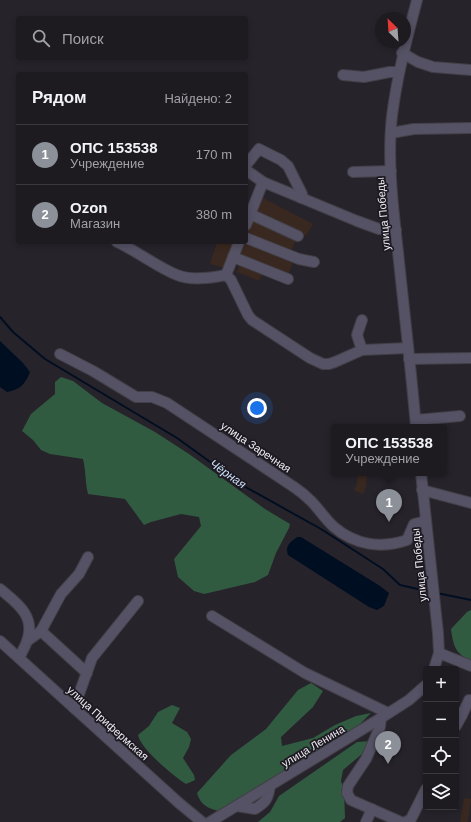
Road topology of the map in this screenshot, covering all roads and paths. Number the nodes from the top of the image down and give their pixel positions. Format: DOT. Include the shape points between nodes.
graph roads {
  1 [pos="417,0"];
  2 [pos="402,53"];
  3 [pos="471,70"];
  4 [pos="399,72"];
  5 [pos="343,75"];
  6 [pos="471,128"];
  7 [pos="391,133"];
  8 [pos="248,163"];
  9 [pos="248,171"];
  10 [pos="391,171"];
  11 [pos="353,172"];
  12 [pos="263,182"];
  13 [pos="301,198"];
  14 [pos="250,214"];
  15 [pos="248,219"];
  16 [pos="396,230"];
  17 [pos="298,236"];
  18 [pos="248,239"];
  19 [pos="121,244"];
  20 [pos="238,244"];
  21 [pos="233,257"];
  22 [pos="314,262"];
  23 [pos="226,275"];
  24 [pos="288,279"];
  25 [pos="362,320"];
  26 [pos="408,348"];
  27 [pos="362,350"];
  28 [pos="60,354"];
  29 [pos="471,358"];
  30 [pos="409,359"];
  31 [pos="460,416"];
  32 [pos="416,424"];
  33 [pos="421,476"];
  34 [pos="422,490"];
  35 [pos="471,503"];
  36 [pos="426,521"];
  37 [pos="88,557"];
  38 [pos="0,589"];
  39 [pos="138,601"];
  40 [pos="212,616"];
  41 [pos="41,631"];
  42 [pos="0,641"];
  43 [pos="27,641"];
  44 [pos="439,654"];
  45 [pos="19,658"];
  46 [pos="435,666"];
  47 [pos="471,666"];
  48 [pos="87,673"];
  49 [pos="423,692"];
  50 [pos="471,700"];
  51 [pos="74,708"];
  52 [pos="459,713"];
  53 [pos="384,716"];
  54 [pos="423,795"];
  55 [pos="372,809"];
  56 [pos="202,822"];
  57 [pos="210,822"];
  58 [pos="366,822"];
  59 [pos="401,822"];
  60 [pos="406,822"];
  1 -- 2 [label="street, улица Победы"];
  2 -- 3 [label="street" via="433,67"];
  2 -- 4 [label="street, улица Победы"];
  4 -- 5 [label="street" via="364,77"];
  4 -- 7 [label="street, улица Победы"];
  6 -- 7 [label="street" via="414,129"];
  7 -- 10 [label="street, улица Победы"];
  8 -- 13 [label="street" via="259,149 281,160 288,166 302,194"];
  9 -- 12 [label="street"];
  10 -- 11 [label="street"];
  10 -- 16 [label="street, улица Победы"];
  12 -- 13 [label="street"];
  12 -- 14 [label="street"];
  13 -- 16 [label="street" via="379,229"];
  14 -- 15 [label="street"];
  14 -- 17 [label="street"];
  16 -- 26 [label="street, улица Победы"];
  18 -- 22 [label="street" via="299,259"];
  19 -- 23 [label="street" via="178,275 200,278"];
  20 -- 21 [label="street"];
  21 -- 23 [label="street"];
  21 -- 24 [label="street"];
  23 -- 27 [label="street" via="252,320 310,358 329,364"];
  25 -- 27 [label="street" via="357,335"];
  26 -- 27 [label="street"];
  26 -- 30 [label="street, улица Победы"];
  28 -- 36 [label="street, улица Заречная" via="136,397 152,397 167,403 294,487 309,499 333,526 349,538 393,544 407,540 414,524"];
  29 -- 30 [label="street"];
  30 -- 32 [label="street, улица Победы"];
  31 -- 32 [label="street"];
  33 -- 34 [label="street, улица Победы"];
  34 -- 35 [label="street"];
  34 -- 36 [label="street, улица Победы"];
  36 -- 44 [label="street, улица Победы"];
  37 -- 41 [label="street" via="79,574 61,594"];
  38 -- 43 [label="street" via="28,616"];
  39 -- 48 [label="street" via="92,658"];
  40 -- 53 [label="street" via="305,673"];
  41 -- 43 [label="street"];
  41 -- 48 [label="street"];
  42 -- 45 [label="street, улица Прифермская"];
  43 -- 45 [label="street"];
  44 -- 46 [label="street"];
  44 -- 47 [label="street"];
  45 -- 51 [label="street, улица Прифермская"];
  48 -- 51 [label="street"];
  49 -- 53 [label="street, улица Ленина"];
  50 -- 52 [label="street"];
  51 -- 56 [label="street, улица Прифермская"];
  53 -- 55 [label="street" via="366,759 348,786 347,793 351,800"];
  53 -- 57 [label="street, улица Ленина"];
  54 -- 60 [label="street" via="411,819"];
  55 -- 58 [label="street"];
  55 -- 59 [label="street"];
}
